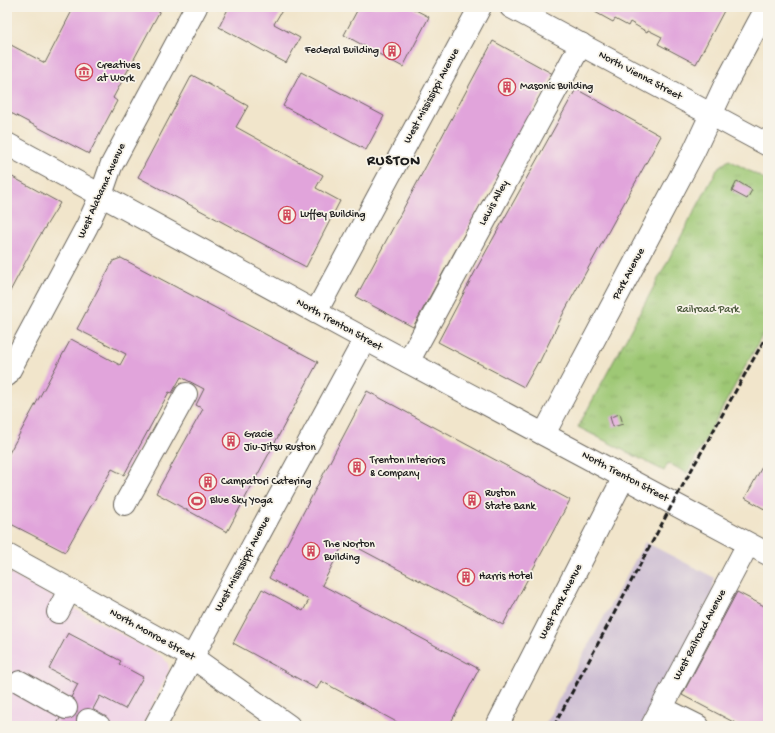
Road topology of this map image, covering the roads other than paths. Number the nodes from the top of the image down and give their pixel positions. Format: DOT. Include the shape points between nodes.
graph roads {
  1 [pos="196,7"];
  2 [pos="480,7"];
  3 [pos="511,7"];
  4 [pos="767,7"];
  5 [pos="581,44"];
  6 [pos="712,115"];
  7 [pos="7,144"];
  8 [pos="768,145"];
  9 [pos="101,195"];
  10 [pos="316,312"];
  11 [pos="365,339"];
  12 [pos="408,362"];
  13 [pos="7,376"];
  14 [pos="186,394"];
  15 [pos="544,434"];
  16 [pos="624,477"];
  17 [pos="124,504"];
  18 [pos="748,544"];
  19 [pos="768,554"];
  20 [pos="7,556"];
  21 [pos="69,590"];
  22 [pos="58,612"];
  23 [pos="192,657"];
  24 [pos="20,682"];
  25 [pos="66,708"];
  26 [pos="657,717"];
  27 [pos="155,726"];
  28 [pos="289,726"];
  29 [pos="497,726"];
  30 [pos="698,726"];
  1 -- 9 [label="main road, West Alabama Avenue" via="111,166"];
  2 -- 10 [label="main road, West Mississippi Avenue"];
  3 -- 5 [label="main road, North Vienna Street"];
  4 -- 6 [label="main road, Park Avenue" via="724,87"];
  5 -- 6 [label="main road, North Vienna Street"];
  5 -- 12 [label="main road, Lewis Alley"];
  6 -- 8 [label="main road, North Vienna Street"];
  6 -- 15 [label="main road, Park Avenue"];
  7 -- 9 [label="main road, North Trenton Street"];
  9 -- 10 [label="main road, North Trenton Street"];
  9 -- 13 [label="main road, West Alabama Avenue" via="88,226"];
  10 -- 11 [label="main road, North Trenton Street"];
  11 -- 12 [label="main road, North Trenton Street"];
  11 -- 23 [label="main road, West Mississippi Avenue"];
  12 -- 15 [label="main road, North Trenton Street"];
  14 -- 17 [label="main road"];
  15 -- 16 [label="main road, North Trenton Street"];
  16 -- 18 [label="main road, North Trenton Street"];
  16 -- 29 [label="main road, West Park Avenue"];
  18 -- 19 [label="main road, North Trenton Street"];
  18 -- 26 [label="main road, West Railroad Avenue"];
  20 -- 21 [label="main road, North Monroe Street"];
  21 -- 22 [label="main road"];
  21 -- 23 [label="main road, North Monroe Street"];
  23 -- 27 [label="main road, West Mississippi Avenue"];
  23 -- 28 [label="main road, North Monroe Street"];
  24 -- 25 [label="main road"];
  26 -- 30 [label="main road"];
}
